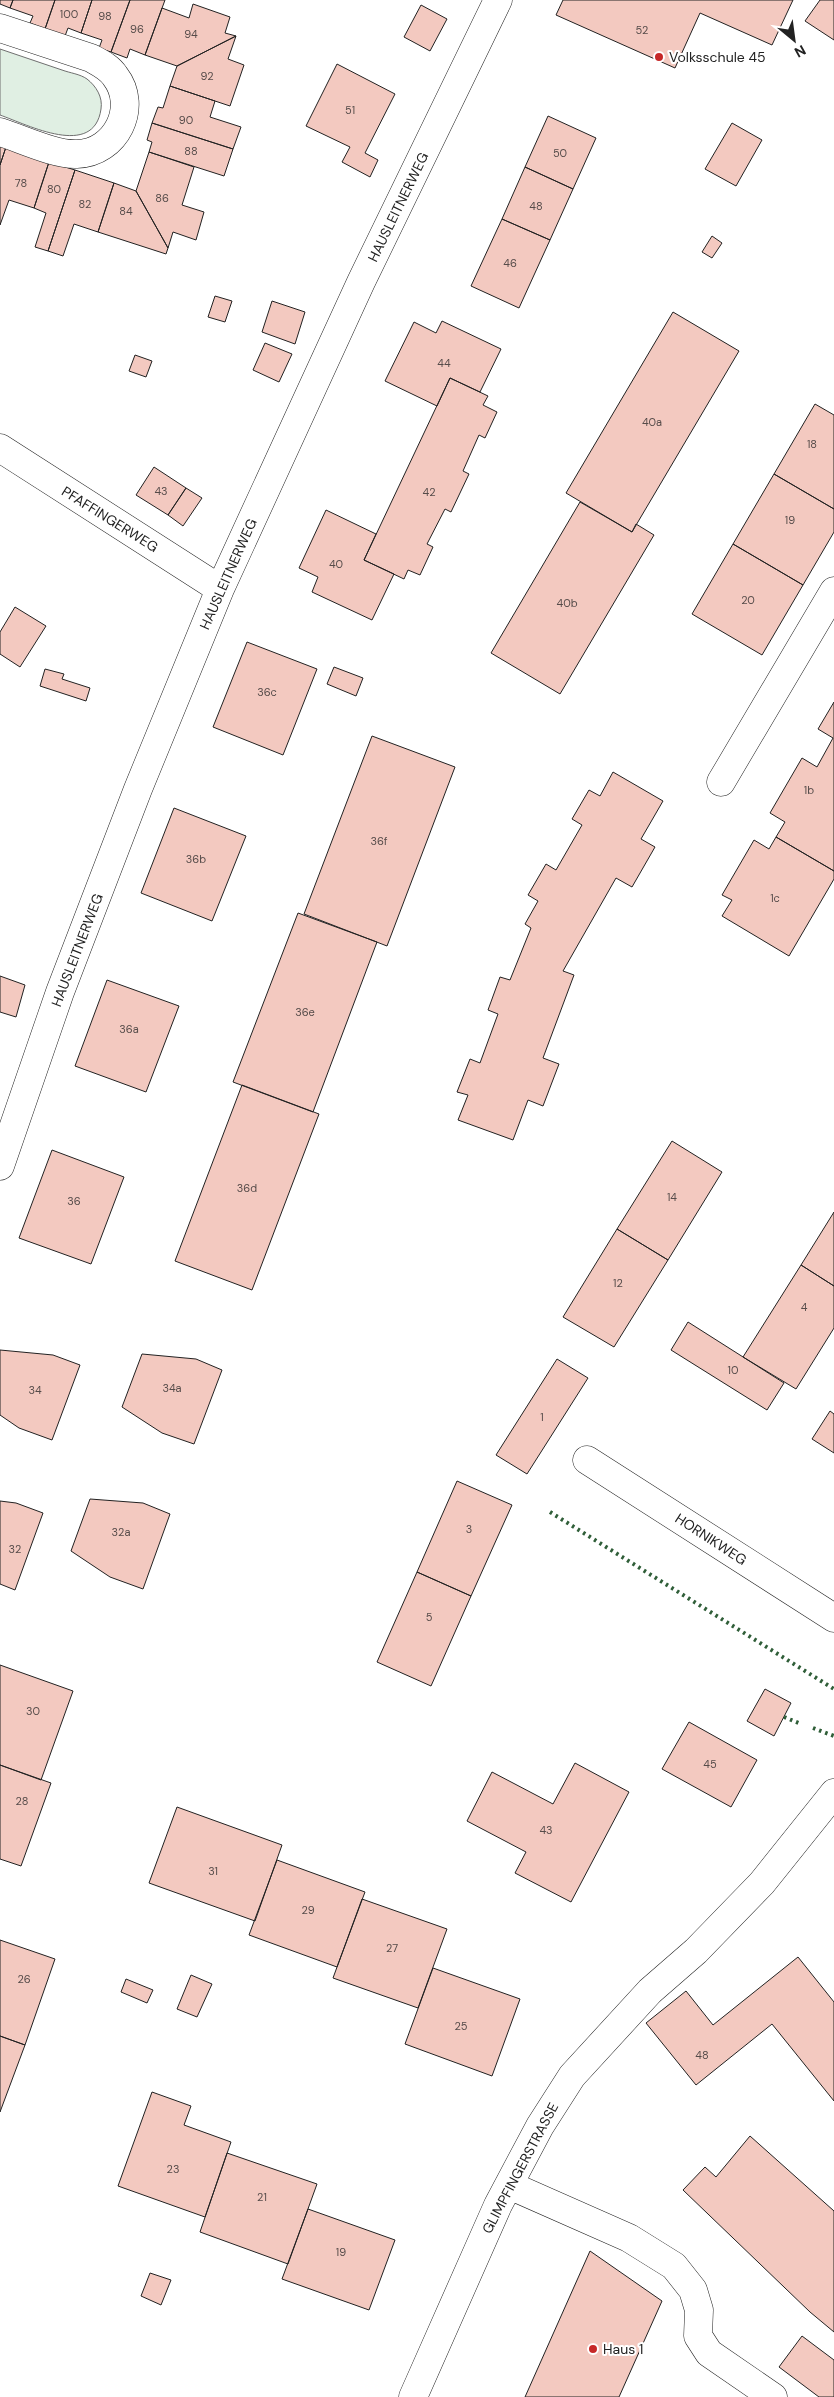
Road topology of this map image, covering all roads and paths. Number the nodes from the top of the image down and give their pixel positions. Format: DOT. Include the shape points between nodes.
graph roads {
  1 [pos="498,0"];
  2 [pos="0,28"];
  3 [pos="0,132"];
  4 [pos="0,448"];
  5 [pos="220,589"];
  6 [pos="834,592"];
  7 [pos="721,782"];
  8 [pos="0,1166"];
  9 [pos="587,1460"];
  10 [pos="834,1618"];
  11 [pos="834,1793"];
  12 [pos="509,2185"];
  13 [pos="413,2397"];
  14 [pos="773,2397"];
  1 -- 5 [label="street, HAUSLEITNERWEG" via="361,282"];
  2 -- 3 [label="street" via="104,65 116,76 123,89 125,105 123,120 116,134 106,145 92,152 61,152"];
  4 -- 5 [label="street, PFAFFINGERWEG"];
  5 -- 8 [label="street, HAUSLEITNERWEG" via="60,992"];
  6 -- 7 [label="street"];
  9 -- 10 [label="street, HORNIKWEG"];
  11 -- 12 [label="street, GLIMPFINGERSTRASSE" via="762,1883 696,1951 650,1991 572,2076 540,2126"];
  12 -- 13 [label="street, GLIMPFINGERSTRASSE"];
  12 -- 14 [label="street" via="629,2238 674,2266 693,2290 700,2310 698,2336 709,2353"];
}
